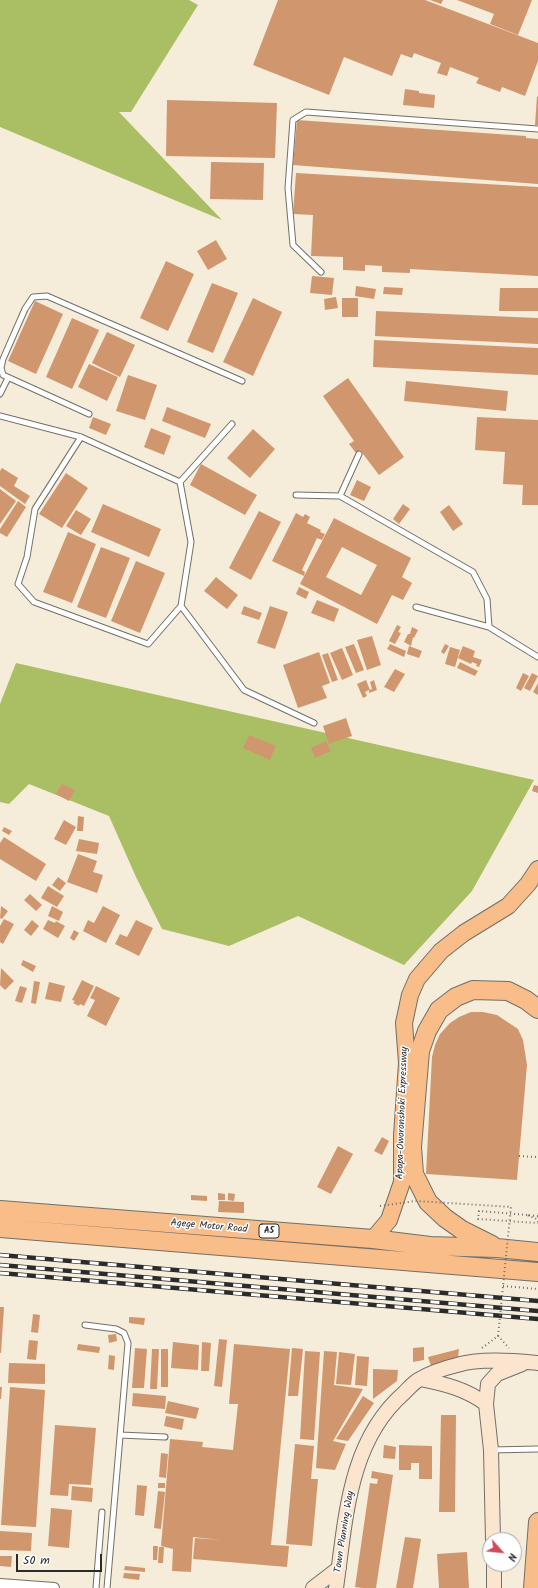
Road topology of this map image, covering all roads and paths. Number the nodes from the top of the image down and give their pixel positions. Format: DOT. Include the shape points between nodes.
graph roads {
  1 [pos="538,129"];
  2 [pos="321,272"];
  3 [pos="8,378"];
  4 [pos="242,381"];
  5 [pos="0,394"];
  6 [pos="89,414"];
  7 [pos="0,416"];
  8 [pos="232,424"];
  9 [pos="81,437"];
  10 [pos="359,454"];
  11 [pos="180,482"];
  12 [pos="296,495"];
  13 [pos="340,496"];
  14 [pos="181,606"];
  15 [pos="416,607"];
  16 [pos="489,627"];
  17 [pos="538,657"];
  18 [pos="314,723"];
  19 [pos="538,869"];
  20 [pos="538,1010"];
  21 [pos="519,1156"];
  22 [pos="538,1157"];
  23 [pos="380,1206"];
  24 [pos="0,1210"];
  25 [pos="526,1215"];
  26 [pos="538,1216"];
  27 [pos="136,1221"];
  28 [pos="510,1221"];
  29 [pos="538,1222"];
  30 [pos="0,1228"];
  31 [pos="138,1239"];
  32 [pos="373,1239"];
  33 [pos="496,1248"];
  34 [pos="538,1252"];
  35 [pos="538,1272"];
  36 [pos="503,1286"];
  37 [pos="538,1289"];
  38 [pos="85,1325"];
  39 [pos="498,1336"];
  40 [pos="534,1362"];
  41 [pos="420,1378"];
  42 [pos="486,1404"];
  43 [pos="120,1435"];
  44 [pos="165,1437"];
  45 [pos="538,1449"];
  46 [pos="491,1450"];
  47 [pos="102,1512"];
  48 [pos="538,1522"];
  49 [pos="493,1532"];
  50 [pos="339,1568"];
  51 [pos="494,1572"];
  52 [pos="0,1584"];
  53 [pos="54,1588"];
  54 [pos="96,1588"];
  55 [pos="107,1588"];
  56 [pos="313,1588"];
  57 [pos="336,1588"];
  58 [pos="494,1588"];
  59 [pos="533,1588"];
  1 -- 2 [label="lane" via="306,112 293,120 288,188 293,245"];
  3 -- 4 [label="lane" via="3,376 3,359 30,299 41,295"];
  3 -- 5 [label="lane"];
  3 -- 6 [label="lane"];
  7 -- 9 [label="lane"];
  8 -- 11 [label="lane"];
  9 -- 11 [label="lane"];
  9 -- 14 [label="lane" via="35,509 28,557 18,584 34,602 148,644"];
  10 -- 13 [label="lane"];
  11 -- 14 [label="lane" via="191,542"];
  12 -- 13 [label="lane"];
  13 -- 16 [label="lane" via="473,572 487,599"];
  14 -- 18 [label="lane" via="244,690"];
  15 -- 16 [label="lane"];
  16 -- 17 [label="lane"];
  19 -- 32 [label="main road, Apapa-Oworonshoki Expressway" via="508,906 464,933 441,951 417,979 410,995 404,1023 407,1063 402,1182 389,1220"];
  20 -- 33 [label="highway" via="526,1000 508,991 473,990 456,997 439,1010 427,1031 420,1051 412,1147 414,1174 428,1202 445,1218"];
  21 -- 22 [label="path"];
  23 -- 28 [label="path, bridge" via="415,1201 510,1207"];
  24 -- 27 [label="highway, Agege Motor Road / A5"];
  25 -- 26 [label="path"];
  25 -- 28 [label="path" via="479,1212 478,1219"];
  25 -- 29 [label="path" via="537,1219"];
  27 -- 31 [label="highway"];
  27 -- 32 [label="highway, Agege Motor Road / A5"];
  28 -- 29 [label="path"];
  28 -- 36 [label="path, bridge"];
  30 -- 31 [label="highway, Agege Motor Road / A5"];
  31 -- 35 [label="highway, Agege Motor Road / A5"];
  32 -- 33 [label="highway, Agege Motor Road / A5" via="430,1246"];
  33 -- 34 [label="highway, Agege Motor Road / A5"];
  36 -- 37 [label="path"];
  36 -- 39 [label="path, bridge"];
  38 -- 43 [label="lane" via="116,1329 124,1333 128,1343"];
  40 -- 41 [label="main road" via="504,1360 458,1365"];
  40 -- 42 [label="main road" via="497,1374 488,1384"];
  41 -- 42 [label="main road" via="456,1387 473,1394"];
  41 -- 50 [label="main road, Town Planning Way" via="395,1400 376,1424 360,1456 348,1500"];
  42 -- 46 [label="main road"];
  43 -- 44 [label="lane"];
  43 -- 55 [label="lane"];
  45 -- 46 [label="lane"];
  46 -- 49 [label="main road"];
  47 -- 54 [label="lane"];
  48 -- 59 [label="highway"];
  50 -- 56 [label="main road"];
  50 -- 57 [label="main road, Town Planning Way"];
  51 -- 58 [label="main road"];
  52 -- 53 [label="street"];
}
